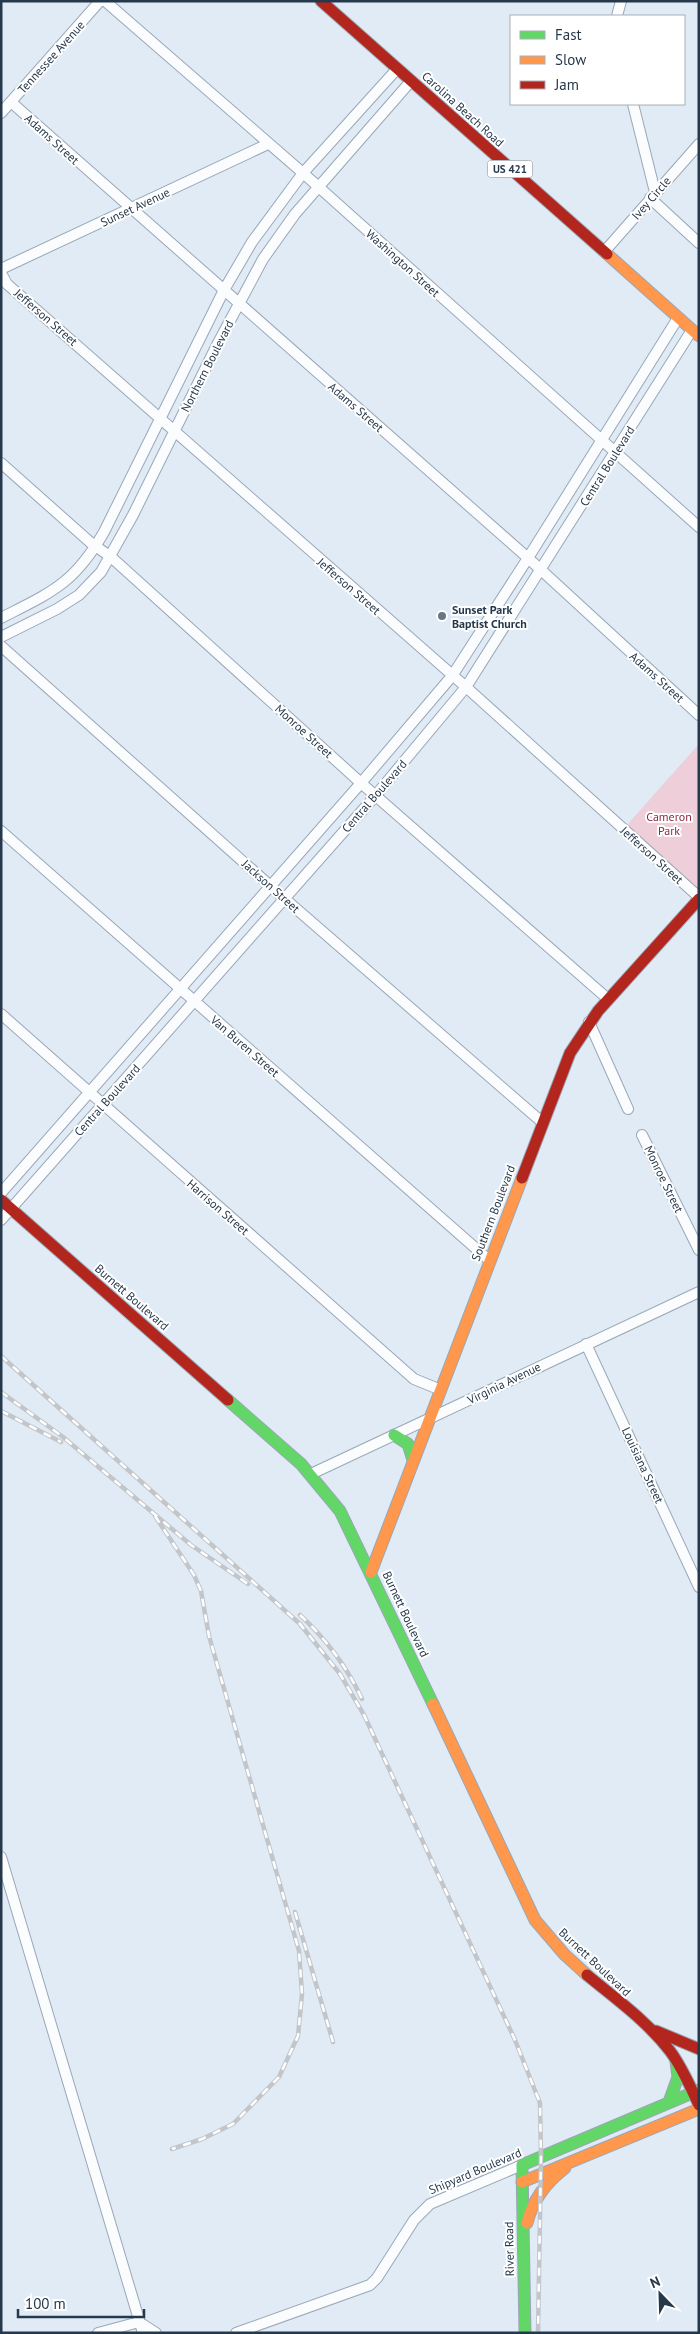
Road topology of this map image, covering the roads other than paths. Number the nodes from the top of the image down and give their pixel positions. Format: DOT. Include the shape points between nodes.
graph roads {
  1 [pos="100,1"];
  2 [pos="105,1"];
  3 [pos="321,1"];
  4 [pos="622,1"];
  5 [pos="617,15"];
  6 [pos="397,68"];
  7 [pos="412,81"];
  8 [pos="11,102"];
  9 [pos="633,105"];
  10 [pos="1,113"];
  11 [pos="268,144"];
  12 [pos="699,144"];
  13 [pos="303,173"];
  14 [pos="318,187"];
  15 [pos="653,195"];
  16 [pos="131,209"];
  17 [pos="699,243"];
  18 [pos="604,252"];
  19 [pos="1,268"];
  20 [pos="1,273"];
  21 [pos="224,290"];
  22 [pos="238,304"];
  23 [pos="678,318"];
  24 [pos="695,333"];
  25 [pos="160,418"];
  26 [pos="174,432"];
  27 [pos="602,441"];
  28 [pos="616,453"];
  29 [pos="1,463"];
  30 [pos="699,526"];
  31 [pos="96,546"];
  32 [pos="111,557"];
  33 [pos="528,558"];
  34 [pos="541,572"];
  35 [pos="1,618"];
  36 [pos="1,637"];
  37 [pos="1,646"];
  38 [pos="452,676"];
  39 [pos="466,687"];
  40 [pos="699,715"];
  41 [pos="361,783"];
  42 [pos="376,794"];
  43 [pos="1,831"];
  44 [pos="271,886"];
  45 [pos="699,898"];
  46 [pos="285,899"];
  47 [pos="180,988"];
  48 [pos="608,999"];
  49 [pos="195,1002"];
  50 [pos="1,1014"];
  51 [pos="589,1022"];
  52 [pos="89,1091"];
  53 [pos="103,1105"];
  54 [pos="628,1108"];
  55 [pos="543,1123"];
  56 [pos="642,1135"];
  57 [pos="1,1193"];
  58 [pos="1,1200"];
  59 [pos="11,1209"];
  60 [pos="1,1220"];
  61 [pos="699,1250"];
  62 [pos="489,1260"];
  63 [pos="699,1292"];
  64 [pos="586,1344"];
  65 [pos="441,1390"];
  66 [pos="429,1419"];
  67 [pos="394,1435"];
  68 [pos="413,1460"];
  69 [pos="311,1474"];
  70 [pos="371,1572"];
  71 [pos="699,1587"];
  72 [pos="1,1857"];
  73 [pos="644,2025"];
  74 [pos="699,2049"];
  75 [pos="675,2058"];
  76 [pos="696,2091"];
  77 [pos="669,2102"];
  78 [pos="699,2107"];
  79 [pos="575,2160"];
  80 [pos="522,2165"];
  81 [pos="522,2182"];
  82 [pos="522,2246"];
  83 [pos="139,2322"];
  84 [pos="98,2333"];
  85 [pos="142,2333"];
  86 [pos="156,2333"];
  87 [pos="236,2333"];
  88 [pos="525,2333"];
  1 -- 8 [label="street, Tennessee Avenue"];
  2 -- 11 [label="street, Washington Street"];
  3 -- 6 [label="main road, Carolina Beach Road / US 421"];
  4 -- 5 [label="street"];
  6 -- 7 [label="main road, Carolina Beach Road / US 421"];
  6 -- 13 [label="street, Northern Boulevard"];
  7 -- 14 [label="street, Northern Boulevard"];
  7 -- 18 [label="main road, Carolina Beach Road / US 421"];
  8 -- 10 [label="street, Tennessee Avenue"];
  8 -- 16 [label="street, Adams Street"];
  9 -- 15 [label="street"];
  11 -- 13 [label="street, Washington Street"];
  11 -- 16 [label="street, Sunset Avenue"];
  12 -- 15 [label="street, Ivey Circle"];
  13 -- 14 [label="street, Washington Street"];
  13 -- 21 [label="street, Northern Boulevard" via="266,221"];
  14 -- 22 [label="street, Northern Boulevard" via="263,259"];
  14 -- 27 [label="street, Washington Street"];
  15 -- 17 [label="street"];
  15 -- 18 [label="street, Ivey Circle"];
  16 -- 19 [label="street, Sunset Avenue"];
  16 -- 21 [label="street, Adams Street"];
  18 -- 23 [label="main road, Carolina Beach Road / US 421"];
  20 -- 25 [label="street, Jefferson Street" via="7,284"];
  21 -- 22 [label="street, Adams Street"];
  21 -- 25 [label="street, Northern Boulevard"];
  22 -- 26 [label="street, Northern Boulevard"];
  22 -- 33 [label="street, Adams Street"];
  23 -- 24 [label="main road, Carolina Beach Road / US 421"];
  23 -- 27 [label="street, Central Boulevard"];
  24 -- 28 [label="street, Central Boulevard"];
  25 -- 26 [label="street, Jefferson Street"];
  25 -- 31 [label="street, Northern Boulevard"];
  26 -- 32 [label="street, Northern Boulevard"];
  26 -- 38 [label="street, Jefferson Street"];
  27 -- 28 [label="street, Washington Street"];
  27 -- 33 [label="street, Central Boulevard"];
  28 -- 30 [label="street, Washington Street"];
  28 -- 34 [label="street, Central Boulevard"];
  29 -- 31 [label="street, Monroe Street"];
  31 -- 32 [label="street, Monroe Street"];
  31 -- 35 [label="street, Northern Boulevard" via="60,587"];
  32 -- 36 [label="street, Northern Boulevard" via="93,582 79,594 57,609"];
  32 -- 41 [label="street, Monroe Street"];
  33 -- 34 [label="street, Adams Street"];
  33 -- 38 [label="street, Central Boulevard"];
  34 -- 39 [label="street, Central Boulevard"];
  34 -- 40 [label="street, Adams Street"];
  37 -- 44 [label="street, Jackson Street"];
  38 -- 39 [label="street, Jefferson Street"];
  38 -- 41 [label="street, Central Boulevard"];
  39 -- 42 [label="street, Central Boulevard"];
  39 -- 45 [label="street, Jefferson Street"];
  41 -- 42 [label="street, Monroe Street"];
  41 -- 44 [label="street, Central Boulevard"];
  42 -- 46 [label="street, Central Boulevard"];
  42 -- 48 [label="street, Monroe Street"];
  43 -- 47 [label="street, Van Buren Street"];
  44 -- 46 [label="street, Jackson Street"];
  44 -- 47 [label="street, Central Boulevard"];
  45 -- 48 [label="main road, Southern Boulevard"];
  46 -- 49 [label="street, Central Boulevard"];
  46 -- 55 [label="street, Jackson Street"];
  47 -- 49 [label="street, Van Buren Street"];
  47 -- 52 [label="street, Central Boulevard"];
  48 -- 51 [label="main road, Southern Boulevard"];
  49 -- 53 [label="street, Central Boulevard"];
  49 -- 62 [label="street, Van Buren Street"];
  50 -- 52 [label="street, Harrison Street"];
  51 -- 54 [label="street"];
  51 -- 55 [label="main road, Southern Boulevard" via="570,1053"];
  52 -- 53 [label="street, Harrison Street"];
  52 -- 57 [label="street, Central Boulevard"];
  53 -- 59 [label="street, Central Boulevard"];
  53 -- 65 [label="street, Harrison Street" via="414,1379"];
  55 -- 62 [label="main road, Southern Boulevard"];
  56 -- 61 [label="street, Monroe Street"];
  58 -- 59 [label="main road, Burnett Boulevard"];
  59 -- 60 [label="street, Central Boulevard"];
  59 -- 69 [label="main road, Burnett Boulevard"];
  62 -- 65 [label="main road, Southern Boulevard"];
  63 -- 64 [label="street, Virginia Avenue"];
  64 -- 66 [label="street, Virginia Avenue"];
  64 -- 71 [label="street, Louisiana Street"];
  65 -- 66 [label="main road, Southern Boulevard"];
  66 -- 67 [label="street, Virginia Avenue"];
  66 -- 68 [label="main road, Southern Boulevard"];
  67 -- 68 [label="main road" via="408,1442"];
  67 -- 69 [label="street, Virginia Avenue"];
  68 -- 70 [label="main road, Southern Boulevard"];
  69 -- 70 [label="main road, Burnett Boulevard" via="340,1511"];
  70 -- 73 [label="main road, Burnett Boulevard" via="535,1920 568,1958"];
  72 -- 83 [label="street"];
  73 -- 74 [label="main road"];
  73 -- 75 [label="main road, Burnett Boulevard"];
  75 -- 76 [label="main road, Burnett Boulevard"];
  75 -- 77 [label="main road" via="678,2077"];
  76 -- 77 [label="main road, Shipyard Boulevard"];
  76 -- 78 [label="main road, Burnett Boulevard"];
  77 -- 80 [label="main road, Shipyard Boulevard"];
  78 -- 79 [label="main road"];
  79 -- 81 [label="main road"];
  79 -- 82 [label="main road" via="552,2178 534,2200"];
  80 -- 81 [label="main road, River Road"];
  80 -- 87 [label="street, Shipyard Boulevard" via="430,2204 414,2220 370,2285"];
  81 -- 82 [label="main road, River Road"];
  82 -- 88 [label="main road, River Road"];
  83 -- 84 [label="street"];
  83 -- 85 [label="street"];
  83 -- 86 [label="street"];
}
